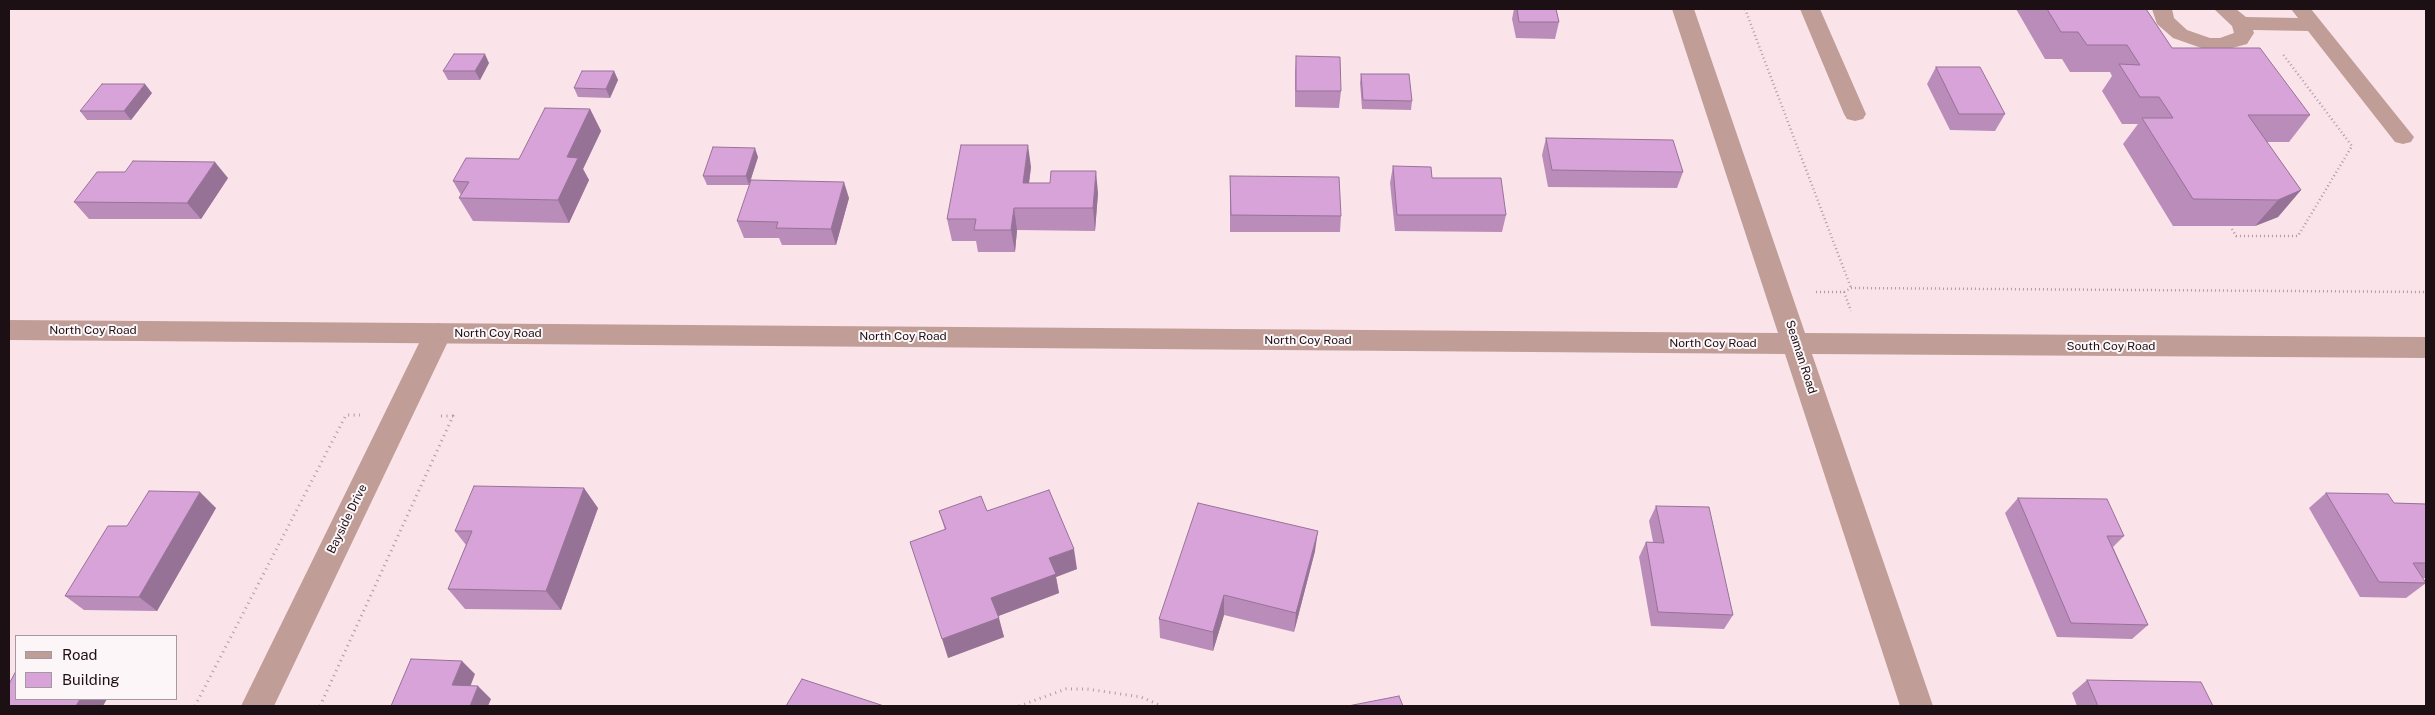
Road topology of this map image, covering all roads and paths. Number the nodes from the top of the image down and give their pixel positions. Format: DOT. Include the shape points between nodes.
graph roads {
  1 [pos="1684,9"];
  2 [pos="1745,9"];
  3 [pos="1810,9"];
  4 [pos="2162,9"];
  5 [pos="2224,9"];
  6 [pos="2301,9"];
  7 [pos="2251,23"];
  8 [pos="2314,25"];
  9 [pos="1855,114"];
  10 [pos="2403,137"];
  11 [pos="2232,229"];
  12 [pos="1851,288"];
  13 [pos="1780,292"];
  14 [pos="1844,292"];
  15 [pos="2426,292"];
  16 [pos="9,330"];
  17 [pos="438,333"];
  18 [pos="1797,344"];
  19 [pos="1864,344"];
  20 [pos="2426,348"];
  21 [pos="346,415"];
  22 [pos="452,416"];
  23 [pos="195,706"];
  24 [pos="257,706"];
  25 [pos="320,706"];
  26 [pos="1019,706"];
  27 [pos="1162,706"];
  28 [pos="1916,706"];
  1 -- 13 [label="street, Seaman Road"];
  2 -- 12 [label="path"];
  3 -- 9 [label="lane"];
  4 -- 7 [label="lane" via="2164,20 2170,27 2207,44 2221,45 2240,40"];
  5 -- 7 [label="lane"];
  6 -- 8 [label="lane"];
  7 -- 8 [label="lane"];
  7 -- 11 [label="path" via="2352,146 2298,236 2236,236"];
  8 -- 10 [label="lane"];
  12 -- 14 [label="path"];
  12 -- 15 [label="path"];
  13 -- 14 [label="path"];
  13 -- 18 [label="street, Seaman Road"];
  14 -- 19 [label="path"];
  16 -- 17 [label="street, North Coy Road"];
  17 -- 18 [label="street, North Coy Road"];
  17 -- 24 [label="street, Bayside Drive"];
  18 -- 19 [label="street, South Coy Road"];
  18 -- 28 [label="street, Seaman Road"];
  19 -- 20 [label="street, South Coy Road"];
  21 -- 23 [label="path"];
  22 -- 25 [label="path"];
  26 -- 27 [label="path" via="1066,689 1087,689 1132,695"];
}
